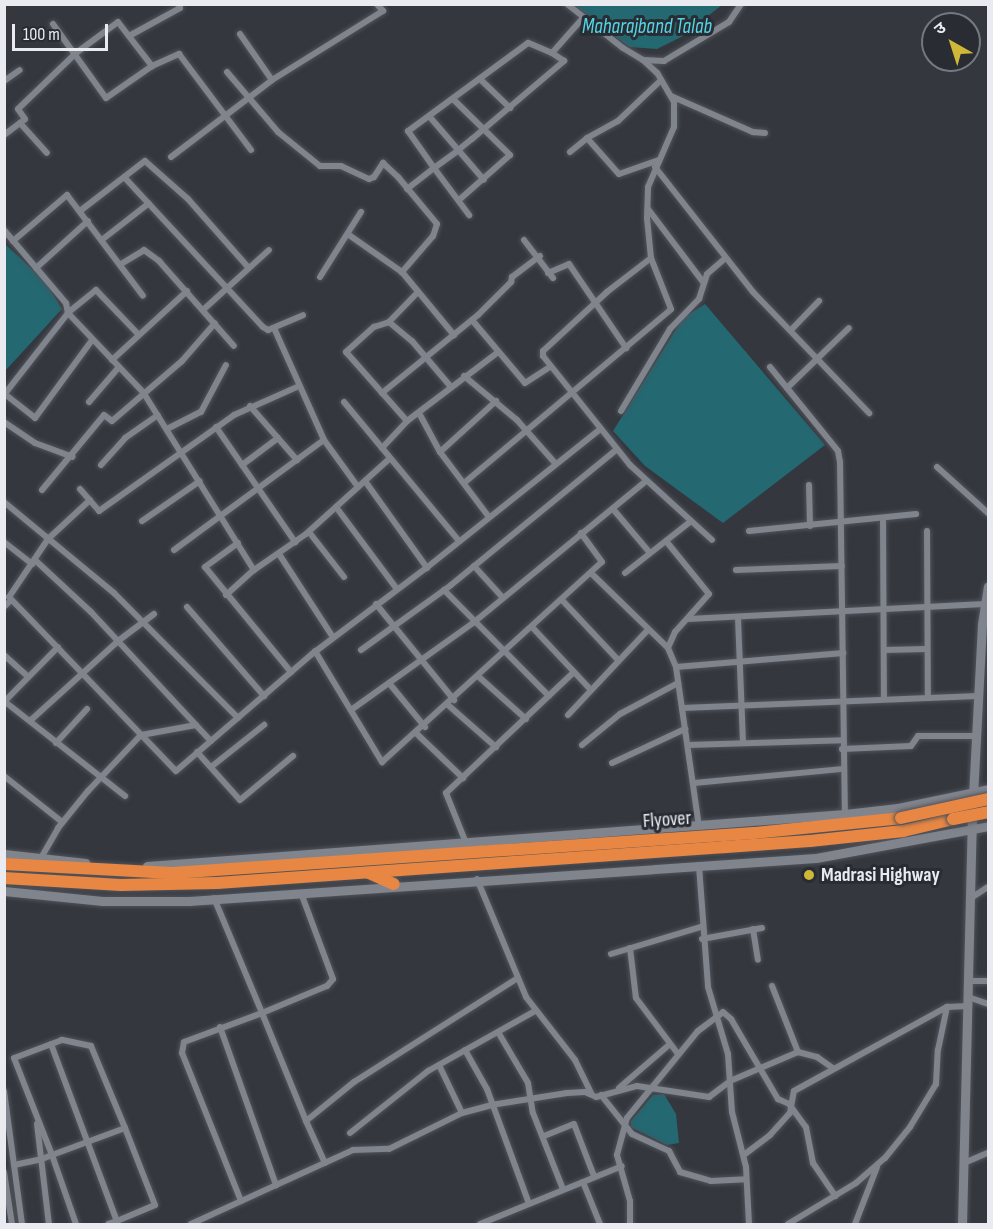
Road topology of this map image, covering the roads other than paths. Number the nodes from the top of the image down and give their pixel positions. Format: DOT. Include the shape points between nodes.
graph roads {
  1 [pos="178,4"];
  2 [pos="377,4"];
  3 [pos="567,4"];
  4 [pos="741,4"];
  5 [pos="583,18"];
  6 [pos="53,24"];
  7 [pos="240,34"];
  8 [pos="129,36"];
  9 [pos="552,53"];
  10 [pos="76,54"];
  11 [pos="643,60"];
  12 [pos="664,61"];
  13 [pos="152,66"];
  14 [pos="20,70"];
  15 [pos="227,72"];
  16 [pos="657,73"];
  17 [pos="480,79"];
  18 [pos="272,80"];
  19 [pos="661,80"];
  20 [pos="4,81"];
  21 [pos="671,96"];
  22 [pos="249,99"];
  23 [pos="453,99"];
  24 [pos="510,108"];
  25 [pos="429,116"];
  26 [pos="224,118"];
  27 [pos="20,123"];
  28 [pos="484,129"];
  29 [pos="765,133"];
  30 [pos="4,135"];
  31 [pos="586,138"];
  32 [pos="251,150"];
  33 [pos="457,151"];
  34 [pos="570,152"];
  35 [pos="47,153"];
  36 [pos="171,157"];
  37 [pos="660,159"];
  38 [pos="655,167"];
  39 [pos="434,168"];
  40 [pos="125,178"];
  41 [pos="484,180"];
  42 [pos="407,189"];
  43 [pos="459,201"];
  44 [pos="149,203"];
  45 [pos="647,208"];
  46 [pos="80,211"];
  47 [pos="362,212"];
  48 [pos="469,215"];
  49 [pos="88,221"];
  50 [pos="4,231"];
  51 [pos="349,235"];
  52 [pos="103,239"];
  53 [pos="524,240"];
  54 [pos="13,241"];
  55 [pos="269,250"];
  56 [pos="539,257"];
  57 [pos="651,258"];
  58 [pos="724,259"];
  59 [pos="121,264"];
  60 [pos="248,267"];
  61 [pos="36,268"];
  62 [pos="402,272"];
  63 [pos="320,277"];
  64 [pos="703,282"];
  65 [pos="229,287"];
  66 [pos="187,291"];
  67 [pos="418,292"];
  68 [pos="143,296"];
  69 [pos="597,302"];
  70 [pos="819,302"];
  71 [pos="203,310"];
  72 [pos="68,313"];
  73 [pos="303,315"];
  74 [pos="472,320"];
  75 [pos="389,322"];
  76 [pos="215,323"];
  77 [pos="274,328"];
  78 [pos="849,328"];
  79 [pos="792,329"];
  80 [pos="138,334"];
  81 [pos="454,335"];
  82 [pos="92,340"];
  83 [pos="234,346"];
  84 [pos="626,348"];
  85 [pos="496,353"];
  86 [pos="818,357"];
  87 [pos="426,358"];
  88 [pos="112,360"];
  89 [pos="226,365"];
  90 [pos="550,366"];
  91 [pos="119,367"];
  92 [pos="770,367"];
  93 [pos="464,376"];
  94 [pos="299,386"];
  95 [pos="451,387"];
  96 [pos="787,388"];
  97 [pos="143,392"];
  98 [pos="382,393"];
  99 [pos="570,393"];
  100 [pos="5,395"];
  101 [pos="496,401"];
  102 [pos="89,402"];
  103 [pos="344,402"];
  104 [pos="250,406"];
  105 [pos="621,411"];
  106 [pos="869,412"];
  107 [pos="419,413"];
  108 [pos="158,415"];
  109 [pos="407,420"];
  110 [pos="6,425"];
  111 [pos="216,427"];
  112 [pos="167,429"];
  113 [pos="525,429"];
  114 [pos="599,430"];
  115 [pos="278,438"];
  116 [pos="324,440"];
  117 [pos="381,448"];
  118 [pos="616,450"];
  119 [pos="182,451"];
  120 [pos="440,452"];
  121 [pos="73,457"];
  122 [pos="389,459"];
  123 [pos="297,460"];
  124 [pos="555,463"];
  125 [pos="101,465"];
  126 [pos="242,465"];
  127 [pos="937,466"];
  128 [pos="200,481"];
  129 [pos="646,481"];
  130 [pos="364,482"];
  131 [pos="464,483"];
  132 [pos="809,484"];
  133 [pos="358,488"];
  134 [pos="80,489"];
  135 [pos="258,489"];
  136 [pos="42,490"];
  137 [pos="90,500"];
  138 [pos="4,502"];
  139 [pos="336,507"];
  140 [pos="613,509"];
  141 [pos="988,513"];
  142 [pos="220,514"];
  143 [pos="916,514"];
  144 [pos="489,517"];
  145 [pos="883,520"];
  146 [pos="142,521"];
  147 [pos="691,521"];
  148 [pos="841,524"];
  149 [pos="810,526"];
  150 [pos="748,531"];
  151 [pos="927,531"];
  152 [pos="309,532"];
  153 [pos="581,533"];
  154 [pos="48,539"];
  155 [pos="712,540"];
  156 [pos="459,541"];
  157 [pos="666,541"];
  158 [pos="4,542"];
  159 [pos="296,542"];
  160 [pos="238,543"];
  161 [pos="174,550"];
  162 [pos="650,553"];
  163 [pos="279,554"];
  164 [pos="34,562"];
  165 [pos="474,566"];
  166 [pos="842,566"];
  167 [pos="427,568"];
  168 [pos="254,570"];
  169 [pos="736,570"];
  170 [pos="591,573"];
  171 [pos="625,573"];
  172 [pos="344,578"];
  173 [pos="988,586"];
  174 [pos="397,589"];
  175 [pos="444,590"];
  176 [pos="225,595"];
  177 [pos="503,598"];
  178 [pos="11,600"];
  179 [pos="562,600"];
  180 [pos="376,604"];
  181 [pos="986,604"];
  182 [pos="4,607"];
  183 [pos="187,607"];
  184 [pos="927,607"];
  185 [pos="883,609"];
  186 [pos="843,610"];
  187 [pos="154,614"];
  188 [pos="738,618"];
  189 [pos="687,619"];
  190 [pos="144,622"];
  191 [pos="473,623"];
  192 [pos="393,626"];
  193 [pos="532,627"];
  194 [pos="647,631"];
  195 [pos="333,637"];
  196 [pos="118,641"];
  197 [pos="58,647"];
  198 [pos="668,648"];
  199 [pos="927,649"];
  200 [pos="361,650"];
  201 [pos="884,650"];
  202 [pos="315,651"];
  203 [pos="504,653"];
  204 [pos="843,653"];
  205 [pos="4,655"];
  206 [pos="619,661"];
  207 [pos="421,662"];
  208 [pos="740,662"];
  209 [pos="676,667"];
  210 [pos="291,672"];
  211 [pos="83,673"];
  212 [pos="573,673"];
  213 [pos="27,676"];
  214 [pos="479,677"];
  215 [pos="390,683"];
  216 [pos="678,683"];
  217 [pos="591,690"];
  218 [pos="264,696"];
  219 [pos="549,696"];
  220 [pos="978,696"];
  221 [pos="928,698"];
  222 [pos="884,699"];
  223 [pos="454,700"];
  224 [pos="843,700"];
  225 [pos="5,701"];
  226 [pos="448,705"];
  227 [pos="742,707"];
  228 [pos="682,708"];
  229 [pos="87,710"];
  230 [pos="351,710"];
  231 [pos="568,715"];
  232 [pos="237,718"];
  233 [pos="526,719"];
  234 [pos="31,720"];
  235 [pos="196,725"];
  236 [pos="264,725"];
  237 [pos="425,727"];
  238 [pos="685,729"];
  239 [pos="141,735"];
  240 [pos="417,735"];
  241 [pos="975,736"];
  242 [pos="843,740"];
  243 [pos="211,741"];
  244 [pos="56,743"];
  245 [pos="743,743"];
  246 [pos="582,745"];
  247 [pos="687,745"];
  248 [pos="496,747"];
  249 [pos="842,749"];
  250 [pos="197,752"];
  251 [pos="293,756"];
  252 [pos="612,763"];
  253 [pos="211,767"];
  254 [pos="843,769"];
  255 [pos="4,776"];
  256 [pos="100,777"];
  257 [pos="463,778"];
  258 [pos="693,783"];
  259 [pos="988,789"];
  260 [pos="973,793"];
  261 [pos="125,796"];
  262 [pos="988,799"];
  263 [pos="988,812"];
  264 [pos="845,814"];
  265 [pos="62,822"];
  266 [pos="699,826"];
  267 [pos="988,826"];
  268 [pos="970,831"];
  269 [pos="466,843"];
  270 [pos="361,852"];
  271 [pos="4,854"];
  272 [pos="41,858"];
  273 [pos="455,860"];
  274 [pos="347,861"];
  275 [pos="4,864"];
  276 [pos="699,866"];
  277 [pos="368,872"];
  278 [pos="4,878"];
  279 [pos="477,878"];
  280 [pos="394,884"];
  281 [pos="988,887"];
  282 [pos="4,891"];
  283 [pos="300,891"];
  284 [pos="214,898"];
  285 [pos="971,898"];
  286 [pos="701,927"];
  287 [pos="762,928"];
  288 [pos="753,929"];
  289 [pos="702,939"];
  290 [pos="630,948"];
  291 [pos="611,954"];
  292 [pos="758,960"];
  293 [pos="518,978"];
  294 [pos="968,981"];
  295 [pos="988,981"];
  296 [pos="772,986"];
  297 [pos="968,1001"];
  298 [pos="988,1004"];
  299 [pos="947,1007"];
  300 [pos="536,1011"];
  301 [pos="262,1013"];
  302 [pos="715,1016"];
  303 [pos="220,1027"];
  304 [pos="498,1032"];
  305 [pos="51,1044"];
  306 [pos="670,1044"];
  307 [pos="465,1050"];
  308 [pos="798,1052"];
  309 [pos="678,1054"];
  310 [pos="439,1065"];
  311 [pos="833,1068"];
  312 [pos="758,1070"];
  313 [pos="730,1081"];
  314 [pos="619,1089"];
  315 [pos="649,1089"];
  316 [pos="4,1090"];
  317 [pos="591,1093"];
  318 [pos="601,1095"];
  319 [pos="533,1098"];
  320 [pos="789,1104"];
  321 [pos="491,1105"];
  322 [pos="35,1111"];
  323 [pos="462,1113"];
  324 [pos="306,1121"];
  325 [pos="625,1127"];
  326 [pos="125,1128"];
  327 [pos="350,1133"];
  328 [pos="544,1136"];
  329 [pos="90,1141"];
  330 [pos="988,1153"];
  331 [pos="745,1154"];
  332 [pos="52,1155"];
  333 [pos="42,1159"];
  334 [pos="325,1163"];
  335 [pos="964,1163"];
  336 [pos="879,1164"];
  337 [pos="14,1166"];
  338 [pos="622,1166"];
  339 [pos="4,1172"];
  340 [pos="594,1176"];
  341 [pos="746,1179"];
  342 [pos="583,1182"];
  343 [pos="276,1185"];
  344 [pos="563,1189"];
  345 [pos="836,1196"];
  346 [pos="241,1201"];
  347 [pos="529,1204"];
  348 [pos="117,1221"];
  349 [pos="12,1224"];
  350 [pos="22,1224"];
  351 [pos="50,1224"];
  352 [pos="76,1224"];
  353 [pos="108,1224"];
  354 [pos="191,1224"];
  355 [pos="480,1224"];
  356 [pos="600,1224"];
  357 [pos="630,1224"];
  358 [pos="749,1224"];
  359 [pos="788,1224"];
  360 [pos="855,1224"];
  361 [pos="962,1224"];
  1 -- 8 [label="street" via="180,8"];
  2 -- 18 [label="street" via="383,11"];
  3 -- 5 [label="street"];
  4 -- 12 [label="street" via="729,22"];
  5 -- 9 [label="street"];
  5 -- 11 [label="street"];
  6 -- 10 [label="street"];
  7 -- 18 [label="street"];
  8 -- 10 [label="street" via="118,22"];
  8 -- 13 [label="street"];
  9 -- 17 [label="street" via="528,42"];
  9 -- 24 [label="street" via="564,61"];
  10 -- 13 [label="street" via="105,98"];
  10 -- 27 [label="street" via="18,109 25,119"];
  11 -- 12 [label="street"];
  11 -- 16 [label="street"];
  12 -- 16 [label="street"];
  13 -- 26 [label="street" via="179,54"];
  14 -- 20 [label="street"];
  15 -- 22 [label="street"];
  16 -- 19 [label="street"];
  17 -- 23 [label="street"];
  17 -- 24 [label="street"];
  18 -- 22 [label="street"];
  19 -- 21 [label="street"];
  19 -- 31 [label="street" via="618,121"];
  21 -- 29 [label="street" via="753,132"];
  21 -- 37 [label="street" via="674,127"];
  22 -- 26 [label="street"];
  22 -- 42 [label="street" via="278,132 320,166 341,166 369,179 383,163"];
  23 -- 25 [label="street"];
  23 -- 28 [label="street"];
  24 -- 28 [label="street"];
  25 -- 33 [label="street"];
  25 -- 39 [label="street" via="408,131"];
  26 -- 32 [label="street"];
  26 -- 36 [label="street"];
  27 -- 30 [label="street"];
  27 -- 35 [label="street"];
  28 -- 33 [label="street"];
  28 -- 41 [label="street" via="510,155"];
  31 -- 34 [label="street"];
  31 -- 37 [label="street" via="619,174"];
  33 -- 39 [label="street"];
  33 -- 41 [label="street"];
  37 -- 38 [label="street"];
  38 -- 45 [label="street" via="648,187"];
  38 -- 58 [label="street"];
  39 -- 42 [label="street"];
  39 -- 43 [label="street"];
  40 -- 44 [label="street"];
  40 -- 46 [label="street"];
  40 -- 60 [label="street" via="148,163 188,200"];
  41 -- 43 [label="street"];
  42 -- 62 [label="street" via="437,225 433,236"];
  43 -- 48 [label="street"];
  44 -- 52 [label="street"];
  44 -- 65 [label="street"];
  45 -- 57 [label="street"];
  45 -- 64 [label="street"];
  46 -- 49 [label="street"];
  46 -- 54 [label="street" via="67,195"];
  47 -- 51 [label="street"];
  49 -- 52 [label="street"];
  49 -- 61 [label="street"];
  50 -- 54 [label="street"];
  51 -- 62 [label="street"];
  51 -- 63 [label="street"];
  52 -- 59 [label="street"];
  53 -- 56 [label="street"];
  54 -- 61 [label="street"];
  55 -- 60 [label="street"];
  56 -- 69 [label="street" via="551,275 569,264"];
  56 -- 74 [label="street" via="512,276 511,282"];
  57 -- 69 [label="street"];
  57 -- 84 [label="street" via="671,309"];
  58 -- 64 [label="street"];
  58 -- 79 [label="street"];
  59 -- 66 [label="street" via="144,250"];
  59 -- 68 [label="street"];
  60 -- 65 [label="street"];
  61 -- 72 [label="street" via="66,303"];
  62 -- 67 [label="street"];
  64 -- 105 [label="street" via="699,299 670,329"];
  65 -- 71 [label="street"];
  65 -- 77 [label="street" via="263,327"];
  66 -- 71 [label="street"];
  66 -- 80 [label="street"];
  67 -- 75 [label="street"];
  67 -- 81 [label="street"];
  69 -- 84 [label="street"];
  69 -- 90 [label="street" via="543,351"];
  70 -- 79 [label="street"];
  71 -- 76 [label="street"];
  72 -- 80 [label="street" via="96,290"];
  72 -- 82 [label="street"];
  72 -- 100 [label="street"];
  73 -- 77 [label="street"];
  74 -- 81 [label="street"];
  74 -- 85 [label="street"];
  75 -- 87 [label="street"];
  75 -- 98 [label="street" via="374,327 346,352"];
  76 -- 83 [label="street"];
  76 -- 97 [label="street" via="182,361"];
  77 -- 94 [label="street"];
  78 -- 86 [label="street"];
  79 -- 86 [label="street"];
  80 -- 88 [label="street"];
  81 -- 87 [label="street"];
  82 -- 88 [label="street"];
  82 -- 100 [label="street" via="34,418"];
  84 -- 99 [label="street"];
  85 -- 90 [label="street" via="525,383"];
  85 -- 93 [label="street"];
  86 -- 96 [label="street"];
  86 -- 106 [label="street"];
  87 -- 95 [label="street"];
  87 -- 98 [label="street"];
  88 -- 91 [label="street"];
  89 -- 112 [label="street" via="201,412"];
  90 -- 99 [label="street"];
  91 -- 97 [label="street"];
  91 -- 102 [label="street"];
  92 -- 96 [label="street"];
  93 -- 95 [label="street"];
  93 -- 101 [label="street"];
  94 -- 104 [label="street"];
  94 -- 116 [label="street"];
  95 -- 107 [label="street"];
  96 -- 148 [label="street" via="838,451"];
  97 -- 108 [label="street"];
  97 -- 121 [label="street" via="112,421 104,415"];
  98 -- 109 [label="street"];
  99 -- 113 [label="street"];
  99 -- 114 [label="street"];
  101 -- 113 [label="street"];
  101 -- 120 [label="street"];
  103 -- 117 [label="street"];
  104 -- 111 [label="street"];
  104 -- 115 [label="street"];
  107 -- 109 [label="street"];
  107 -- 120 [label="street"];
  108 -- 112 [label="street"];
  108 -- 125 [label="street" via="126,438"];
  109 -- 117 [label="street"];
  110 -- 121 [label="street" via="35,443"];
  111 -- 119 [label="street"];
  111 -- 126 [label="street"];
  112 -- 119 [label="street"];
  113 -- 124 [label="street"];
  113 -- 131 [label="street"];
  114 -- 118 [label="street"];
  114 -- 124 [label="street"];
  115 -- 123 [label="street"];
  115 -- 126 [label="street"];
  116 -- 123 [label="street"];
  116 -- 133 [label="street"];
  117 -- 122 [label="street"];
  118 -- 129 [label="street"];
  118 -- 165 [label="street"];
  119 -- 128 [label="street"];
  119 -- 137 [label="street" via="99,511"];
  120 -- 131 [label="street"];
  121 -- 136 [label="street"];
  122 -- 130 [label="street"];
  122 -- 156 [label="street"];
  123 -- 135 [label="street"];
  124 -- 144 [label="street"];
  126 -- 135 [label="street"];
  127 -- 141 [label="street"];
  128 -- 142 [label="street"];
  128 -- 146 [label="street"];
  129 -- 140 [label="street"];
  129 -- 147 [label="street"];
  130 -- 133 [label="street"];
  130 -- 167 [label="street"];
  131 -- 144 [label="street"];
  132 -- 149 [label="street"];
  133 -- 139 [label="street"];
  134 -- 137 [label="street"];
  135 -- 142 [label="street"];
  135 -- 159 [label="street"];
  137 -- 154 [label="street"];
  138 -- 154 [label="street"];
  139 -- 152 [label="street"];
  139 -- 174 [label="street"];
  140 -- 153 [label="street"];
  140 -- 162 [label="street"];
  142 -- 160 [label="street"];
  142 -- 161 [label="street"];
  143 -- 145 [label="street"];
  144 -- 156 [label="street"];
  145 -- 148 [label="street"];
  145 -- 185 [label="street"];
  147 -- 155 [label="street"];
  147 -- 157 [label="street"];
  148 -- 149 [label="street"];
  148 -- 166 [label="street"];
  149 -- 150 [label="street"];
  151 -- 184 [label="street"];
  152 -- 159 [label="street"];
  152 -- 172 [label="street"];
  153 -- 170 [label="street" via="602,562"];
  153 -- 177 [label="street"];
  154 -- 164 [label="street" via="33,557"];
  154 -- 190 [label="street"];
  156 -- 167 [label="street"];
  157 -- 162 [label="street"];
  157 -- 189 [label="street" via="709,594"];
  158 -- 164 [label="street"];
  159 -- 163 [label="street"];
  160 -- 168 [label="street"];
  160 -- 176 [label="street" via="205,567"];
  162 -- 171 [label="street"];
  163 -- 168 [label="street"];
  163 -- 195 [label="street"];
  164 -- 178 [label="street" via="9,597"];
  164 -- 196 [label="street"];
  165 -- 175 [label="street"];
  165 -- 177 [label="street"];
  166 -- 169 [label="street"];
  166 -- 186 [label="street"];
  167 -- 174 [label="street"];
  168 -- 176 [label="street"];
  170 -- 179 [label="street"];
  170 -- 194 [label="street"];
  173 -- 181 [label="street"];
  174 -- 180 [label="street"];
  175 -- 191 [label="street"];
  175 -- 192 [label="street"];
  176 -- 210 [label="street"];
  177 -- 191 [label="street"];
  178 -- 182 [label="street"];
  178 -- 197 [label="street"];
  179 -- 193 [label="street"];
  179 -- 206 [label="street"];
  180 -- 192 [label="street"];
  180 -- 195 [label="street"];
  181 -- 184 [label="street"];
  181 -- 220 [label="street"];
  183 -- 218 [label="street"];
  184 -- 185 [label="street"];
  184 -- 199 [label="street"];
  185 -- 186 [label="street"];
  185 -- 201 [label="street"];
  186 -- 188 [label="street"];
  186 -- 204 [label="street"];
  187 -- 190 [label="street"];
  188 -- 189 [label="street"];
  188 -- 208 [label="street"];
  189 -- 198 [label="street"];
  190 -- 196 [label="street"];
  190 -- 232 [label="street"];
  191 -- 203 [label="street"];
  191 -- 207 [label="street"];
  192 -- 200 [label="street"];
  192 -- 207 [label="street"];
  193 -- 203 [label="street"];
  193 -- 212 [label="street"];
  194 -- 198 [label="street"];
  194 -- 206 [label="street"];
  195 -- 202 [label="street"];
  196 -- 211 [label="street"];
  196 -- 235 [label="street"];
  197 -- 211 [label="street"];
  197 -- 213 [label="street"];
  198 -- 209 [label="street"];
  199 -- 201 [label="street"];
  199 -- 221 [label="street"];
  201 -- 222 [label="street"];
  202 -- 210 [label="street"];
  202 -- 230 [label="street"];
  203 -- 214 [label="street"];
  203 -- 219 [label="street"];
  204 -- 208 [label="street"];
  204 -- 224 [label="street"];
  205 -- 213 [label="street"];
  206 -- 217 [label="street"];
  207 -- 215 [label="street"];
  207 -- 223 [label="street"];
  208 -- 209 [label="street"];
  208 -- 227 [label="street"];
  209 -- 216 [label="street"];
  210 -- 218 [label="street"];
  211 -- 234 [label="street"];
  211 -- 239 [label="street"];
  212 -- 217 [label="street"];
  212 -- 219 [label="street"];
  213 -- 225 [label="street"];
  214 -- 223 [label="street"];
  214 -- 233 [label="street"];
  215 -- 230 [label="street"];
  215 -- 237 [label="street"];
  216 -- 228 [label="street"];
  216 -- 246 [label="street" via="620,714"];
  217 -- 231 [label="street"];
  218 -- 232 [label="street"];
  219 -- 233 [label="street"];
  220 -- 221 [label="street"];
  220 -- 241 [label="street"];
  221 -- 222 [label="street"];
  222 -- 224 [label="street"];
  223 -- 226 [label="street"];
  224 -- 227 [label="street"];
  224 -- 242 [label="street"];
  225 -- 234 [label="street"];
  226 -- 237 [label="street"];
  226 -- 248 [label="street"];
  227 -- 228 [label="street"];
  227 -- 245 [label="street"];
  228 -- 238 [label="street"];
  229 -- 244 [label="street"];
  230 -- 240 [label="street" via="382,762"];
  232 -- 243 [label="street"];
  233 -- 248 [label="street"];
  234 -- 244 [label="street"];
  235 -- 239 [label="street"];
  235 -- 243 [label="street"];
  236 -- 253 [label="street"];
  237 -- 240 [label="street"];
  238 -- 247 [label="street"];
  238 -- 252 [label="street"];
  239 -- 250 [label="street" via="176,771"];
  239 -- 256 [label="street"];
  240 -- 257 [label="street"];
  241 -- 249 [label="street" via="918,736 911,746"];
  241 -- 260 [label="street"];
  242 -- 245 [label="street"];
  242 -- 249 [label="street"];
  243 -- 250 [label="street"];
  244 -- 256 [label="street"];
  245 -- 247 [label="street"];
  247 -- 258 [label="street"];
  248 -- 257 [label="street"];
  249 -- 254 [label="street"];
  250 -- 253 [label="street"];
  251 -- 253 [label="street" via="242,800"];
  254 -- 258 [label="street"];
  254 -- 264 [label="street"];
  255 -- 265 [label="street"];
  256 -- 261 [label="street"];
  256 -- 265 [label="street"];
  257 -- 269 [label="street" via="446,793"];
  258 -- 266 [label="street"];
  259 -- 260 [label="street"];
  260 -- 264 [label="street"];
  260 -- 268 [label="street"];
  262 -- 273 [label="highway, Flyover, bridge" via="901,818 844,825"];
  263 -- 273 [label="highway, Flyover, bridge" via="903,831 810,841"];
  264 -- 266 [label="street"];
  265 -- 272 [label="street"];
  266 -- 269 [label="street"];
  267 -- 268 [label="street"];
  268 -- 276 [label="street" via="816,858"];
  268 -- 285 [label="street"];
  269 -- 270 [label="street"];
  270 -- 272 [label="street" via="236,858 185,866 113,866"];
  270 -- 274 [label="highway"];
  271 -- 272 [label="street"];
  273 -- 274 [label="highway, Flyover"];
  273 -- 277 [label="highway, Flyover"];
  274 -- 275 [label="highway, Flyover" via="172,873"];
  276 -- 279 [label="street"];
  276 -- 286 [label="street"];
  277 -- 278 [label="highway, Flyover" via="159,885"];
  277 -- 280 [label="highway"];
  279 -- 280 [label="street"];
  279 -- 293 [label="street"];
  280 -- 283 [label="street"];
  281 -- 285 [label="street"];
  282 -- 284 [label="street" via="140,903"];
  283 -- 284 [label="street"];
  283 -- 301 [label="street" via="333,979 327,986"];
  284 -- 301 [label="street"];
  285 -- 294 [label="street"];
  286 -- 289 [label="street"];
  286 -- 290 [label="street"];
  287 -- 288 [label="street"];
  288 -- 289 [label="street"];
  288 -- 292 [label="street"];
  289 -- 302 [label="street"];
  290 -- 291 [label="street"];
  290 -- 306 [label="street" via="636,998"];
  293 -- 300 [label="street"];
  293 -- 324 [label="street" via="354,1082"];
  294 -- 295 [label="street"];
  294 -- 297 [label="street"];
  296 -- 308 [label="street"];
  297 -- 298 [label="street"];
  297 -- 299 [label="street"];
  297 -- 335 [label="street"];
  299 -- 311 [label="street"];
  299 -- 336 [label="street" via="931,1097"];
  300 -- 304 [label="street"];
  300 -- 317 [label="street" via="574,1060"];
  301 -- 303 [label="street"];
  301 -- 324 [label="street"];
  302 -- 309 [label="street"];
  302 -- 312 [label="street" via="723,1012 732,1019"];
  302 -- 313 [label="street" via="728,1054"];
  303 -- 343 [label="street"];
  303 -- 346 [label="street" via="184,1042 182,1053"];
  304 -- 307 [label="street"];
  304 -- 319 [label="street"];
  305 -- 322 [label="street" via="14,1058"];
  305 -- 326 [label="street" via="62,1040 91,1046"];
  305 -- 329 [label="street"];
  306 -- 309 [label="street"];
  306 -- 314 [label="street"];
  307 -- 310 [label="street"];
  307 -- 321 [label="street"];
  308 -- 311 [label="street" via="817,1057"];
  308 -- 312 [label="street"];
  309 -- 315 [label="street"];
  310 -- 323 [label="street"];
  310 -- 327 [label="street"];
  311 -- 320 [label="street" via="794,1091"];
  312 -- 313 [label="street"];
  312 -- 320 [label="street" via="778,1098"];
  313 -- 315 [label="street" via="713,1096 702,1098"];
  313 -- 331 [label="street" via="734,1121"];
  314 -- 315 [label="street"];
  314 -- 318 [label="street"];
  315 -- 325 [label="street"];
  316 -- 337 [label="street"];
  317 -- 318 [label="street"];
  317 -- 319 [label="street"];
  318 -- 325 [label="street"];
  319 -- 321 [label="street"];
  319 -- 328 [label="street" via="533,1113"];
  320 -- 331 [label="street" via="790,1113 777,1129"];
  320 -- 345 [label="street" via="809,1133 813,1163"];
  321 -- 323 [label="street"];
  321 -- 347 [label="street"];
  322 -- 332 [label="street"];
  322 -- 333 [label="street"];
  323 -- 334 [label="street" via="389,1149 353,1150"];
  324 -- 334 [label="street"];
  325 -- 338 [label="street" via="617,1155"];
  325 -- 341 [label="street" via="638,1138 669,1151 680,1172 711,1181"];
  326 -- 329 [label="street"];
  326 -- 348 [label="street" via="155,1204"];
  328 -- 340 [label="street" via="574,1124"];
  328 -- 344 [label="street"];
  329 -- 332 [label="street"];
  329 -- 348 [label="street"];
  330 -- 335 [label="street"];
  331 -- 341 [label="street"];
  332 -- 333 [label="street"];
  332 -- 352 [label="street"];
  333 -- 337 [label="street"];
  333 -- 351 [label="street"];
  334 -- 343 [label="street"];
  335 -- 361 [label="street"];
  336 -- 345 [label="street"];
  336 -- 360 [label="street"];
  337 -- 350 [label="street"];
  338 -- 340 [label="street"];
  338 -- 357 [label="street"];
  339 -- 349 [label="street"];
  340 -- 342 [label="street"];
  341 -- 358 [label="street"];
  342 -- 344 [label="street"];
  342 -- 356 [label="street"];
  343 -- 346 [label="street"];
  344 -- 347 [label="street"];
  345 -- 359 [label="street" via="804,1211"];
  346 -- 354 [label="street"];
  347 -- 355 [label="street"];
  348 -- 353 [label="street"];
}
